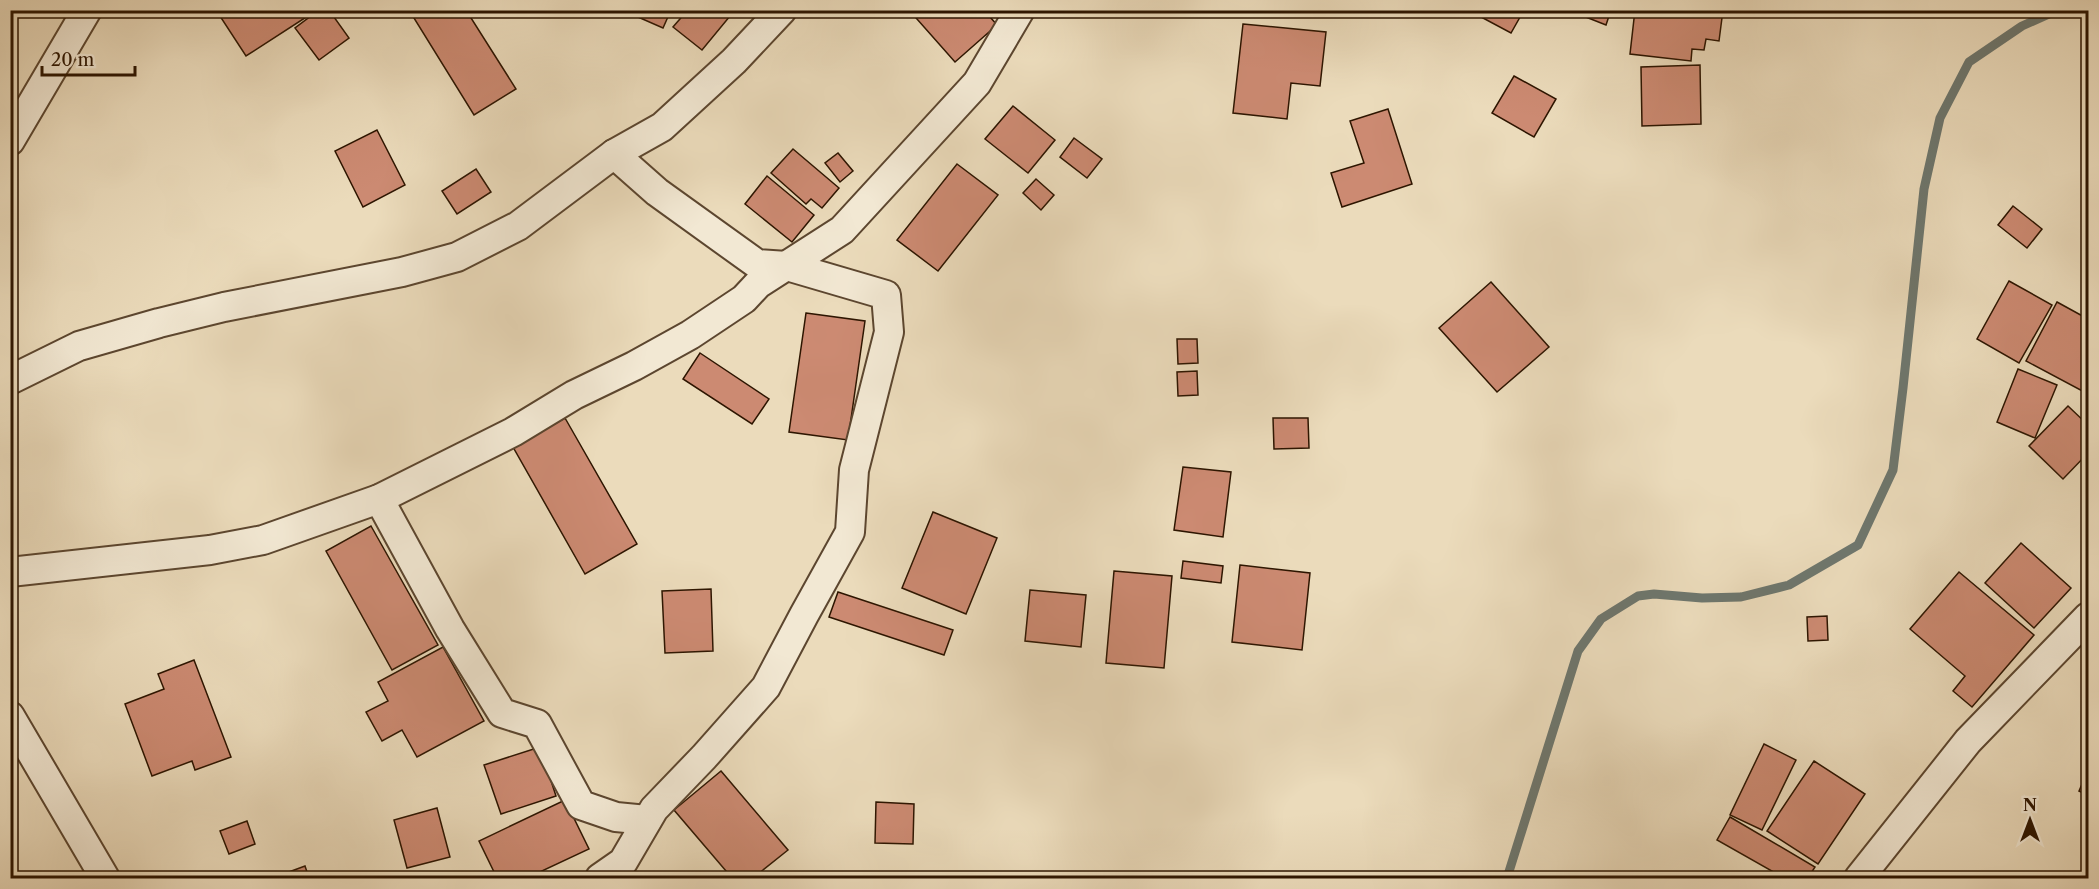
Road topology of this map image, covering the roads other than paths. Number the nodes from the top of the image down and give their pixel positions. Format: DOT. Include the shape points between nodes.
graph roads {
  1 [pos="87,10"];
  2 [pos="782,10"];
  3 [pos="1020,10"];
  4 [pos="10,141"];
  5 [pos="614,154"];
  6 [pos="787,266"];
  7 [pos="10,380"];
  8 [pos="379,500"];
  9 [pos="13,576"];
  10 [pos="2088,617"];
  11 [pos="10,716"];
  12 [pos="647,820"];
  13 [pos="105,879"];
  14 [pos="600,879"];
  15 [pos="1859,879"];
  1 -- 4 [label="street"];
  2 -- 5 [label="street" via="734,61 662,127"];
  3 -- 6 [label="street" via="977,83 842,230"];
  5 -- 6 [label="street" via="657,192 757,264"];
  5 -- 7 [label="street" via="518,226 457,257 159,323 79,346"];
  6 -- 8 [label="street" via="690,335"];
  6 -- 12 [label="street" via="886,295 889,332 854,470 850,532 766,687"];
  8 -- 9 [label="street" via="263,540"];
  8 -- 12 [label="street" via="450,629 502,713 537,724 580,805 616,817"];
  10 -- 15 [label="street" via="1968,741"];
  11 -- 13 [label="street"];
  12 -- 14 [label="street" via="623,862"];
}
